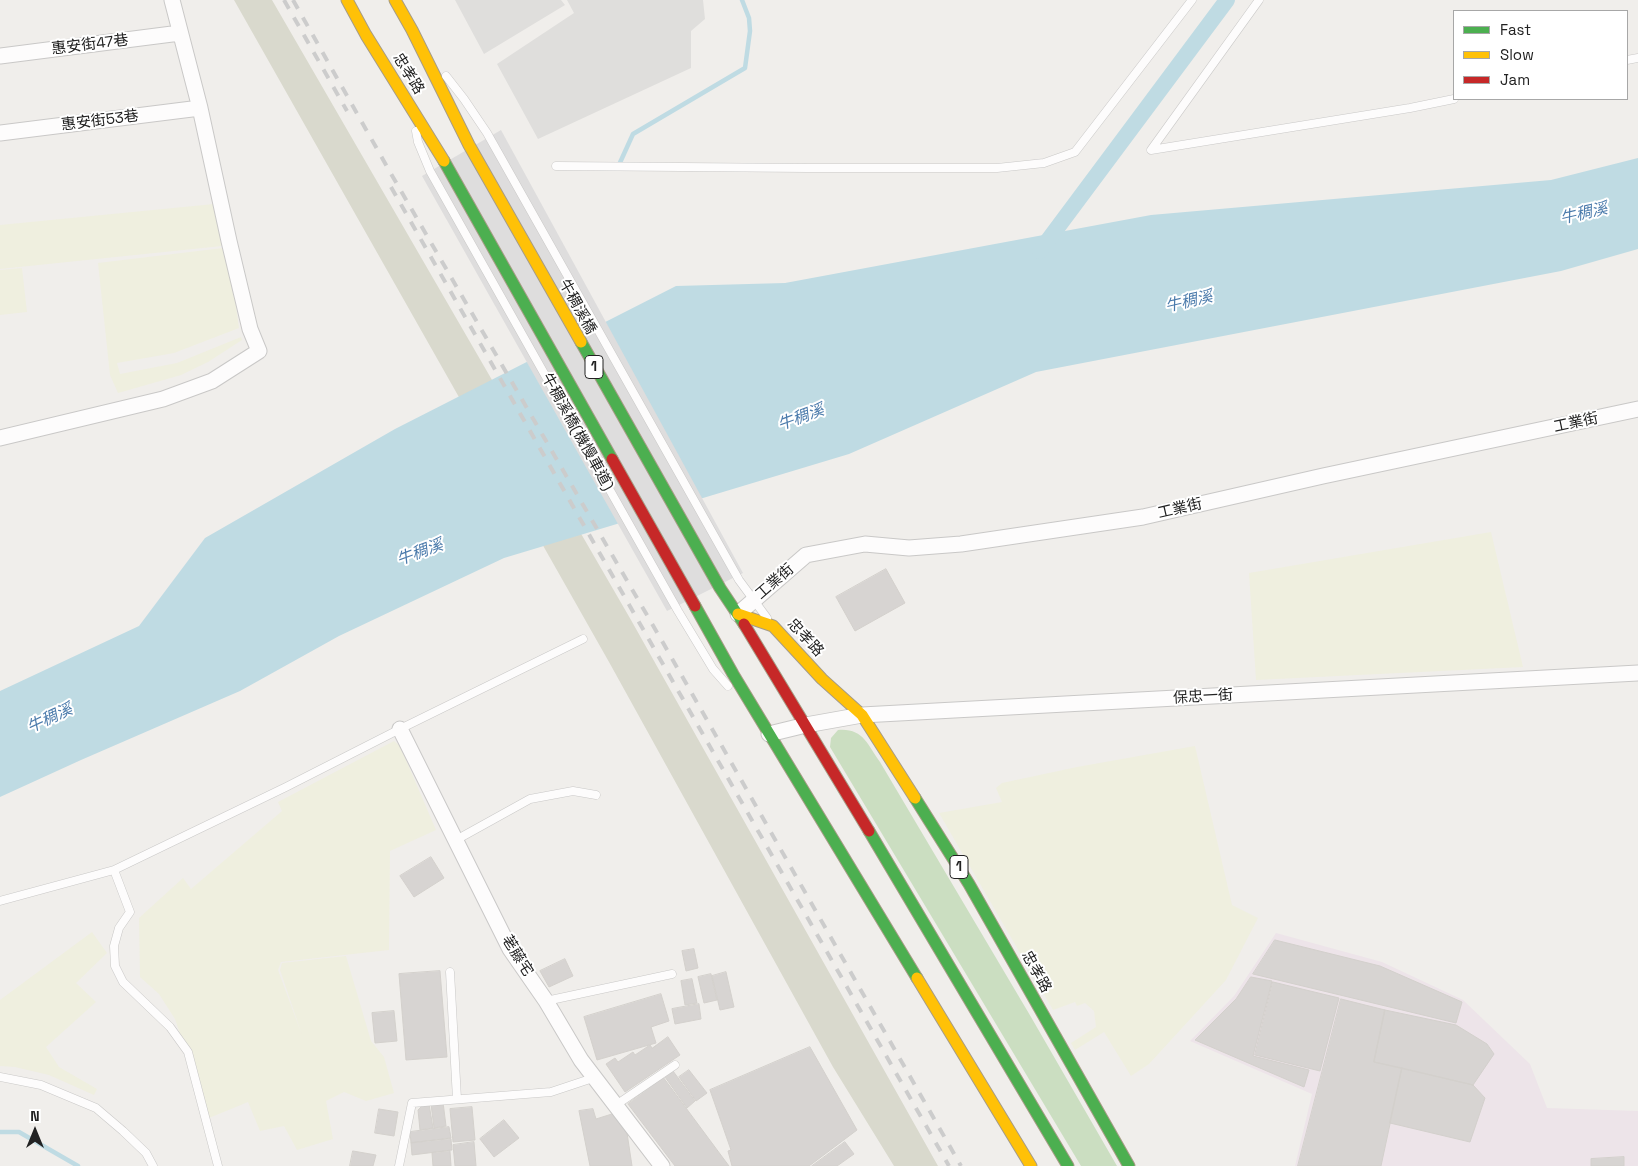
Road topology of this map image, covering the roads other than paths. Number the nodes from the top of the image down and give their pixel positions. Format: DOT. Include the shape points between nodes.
graph roads {
  1 [pos="172,0"];
  2 [pos="347,0"];
  3 [pos="395,0"];
  4 [pos="1192,0"];
  5 [pos="1259,0"];
  6 [pos="412,30"];
  7 [pos="180,33"];
  8 [pos="0,56"];
  9 [pos="1453,99"];
  10 [pos="200,108"];
  11 [pos="415,114"];
  12 [pos="0,133"];
  13 [pos="469,145"];
  14 [pos="556,166"];
  15 [pos="1638,410"];
  16 [pos="0,438"];
  17 [pos="754,600"];
  18 [pos="738,614"];
  19 [pos="773,626"];
  20 [pos="583,639"];
  21 [pos="1638,673"];
  22 [pos="732,691"];
  23 [pos="738,698"];
  24 [pos="862,715"];
  25 [pos="806,725"];
  26 [pos="400,728"];
  27 [pos="769,734"];
  28 [pos="596,795"];
  29 [pos="456,840"];
  30 [pos="114,870"];
  31 [pos="0,901"];
  32 [pos="450,972"];
  33 [pos="672,974"];
  34 [pos="546,1001"];
  35 [pos="675,1065"];
  36 [pos="0,1076"];
  37 [pos="596,1078"];
  38 [pos="457,1099"];
  39 [pos="616,1105"];
  40 [pos="153,1166"];
  41 [pos="218,1166"];
  42 [pos="400,1166"];
  43 [pos="662,1166"];
  44 [pos="1031,1166"];
  45 [pos="1068,1166"];
  46 [pos="1128,1166"];
  1 -- 7 [label="street"];
  2 -- 11 [label="main road, 忠孝路 / 1"];
  3 -- 6 [label="main road, 忠孝路 / 1"];
  4 -- 14 [label="lane" via="1075,152 1044,163 987,168"];
  5 -- 9 [label="lane" via="1150,150"];
  6 -- 13 [label="main road, 忠孝路 / 1"];
  6 -- 17 [label="lane" via="487,133 739,580"];
  7 -- 8 [label="street, 惠安街47巷"];
  7 -- 10 [label="street"];
  10 -- 12 [label="street, 惠安街53巷"];
  10 -- 16 [label="street" via="250,328 259,351 212,381 163,399"];
  11 -- 22 [label="lane, 牛稠溪橋(機慢車道)" via="418,142 426,165 678,611 713,669"];
  11 -- 27 [label="main road, 忠孝路 / 1"];
  13 -- 18 [label="main road, 牛稠溪橋 / 1" via="720,588"];
  15 -- 17 [label="street, 工業街" via="1143,517 961,544 909,548 865,544 806,554"];
  17 -- 18 [label="street, 工業街"];
  17 -- 19 [label="lane"];
  18 -- 19 [label="main road, 忠孝路 / 1"];
  18 -- 25 [label="main road, 1"];
  19 -- 24 [label="main road, 忠孝路 / 1"];
  20 -- 26 [label="lane"];
  21 -- 24 [label="street, 保忠一街"];
  23 -- 27 [label="lane"];
  24 -- 25 [label="street, 保忠一街"];
  24 -- 46 [label="main road, 忠孝路 / 1" via="969,884"];
  25 -- 27 [label="street, 保忠一街"];
  25 -- 45 [label="main road, 1"];
  26 -- 29 [label="street, 荖藤宅"];
  26 -- 30 [label="lane" via="286,788"];
  27 -- 44 [label="main road, 1"];
  28 -- 29 [label="lane" via="573,791 530,799"];
  29 -- 34 [label="street, 荖藤宅" via="510,949"];
  30 -- 31 [label="lane"];
  30 -- 41 [label="lane" via="130,912 119,928 114,946 115,966 123,982 170,1027 188,1052"];
  32 -- 38 [label="lane"];
  33 -- 34 [label="lane"];
  34 -- 37 [label="street, 荖藤宅" via="581,1060"];
  35 -- 39 [label="lane"];
  36 -- 40 [label="lane" via="40,1085 96,1108 146,1153"];
  37 -- 38 [label="lane" via="551,1092"];
  37 -- 39 [label="street, 荖藤宅"];
  38 -- 42 [label="lane" via="412,1103"];
  39 -- 43 [label="street, 荖藤宅"];
}
